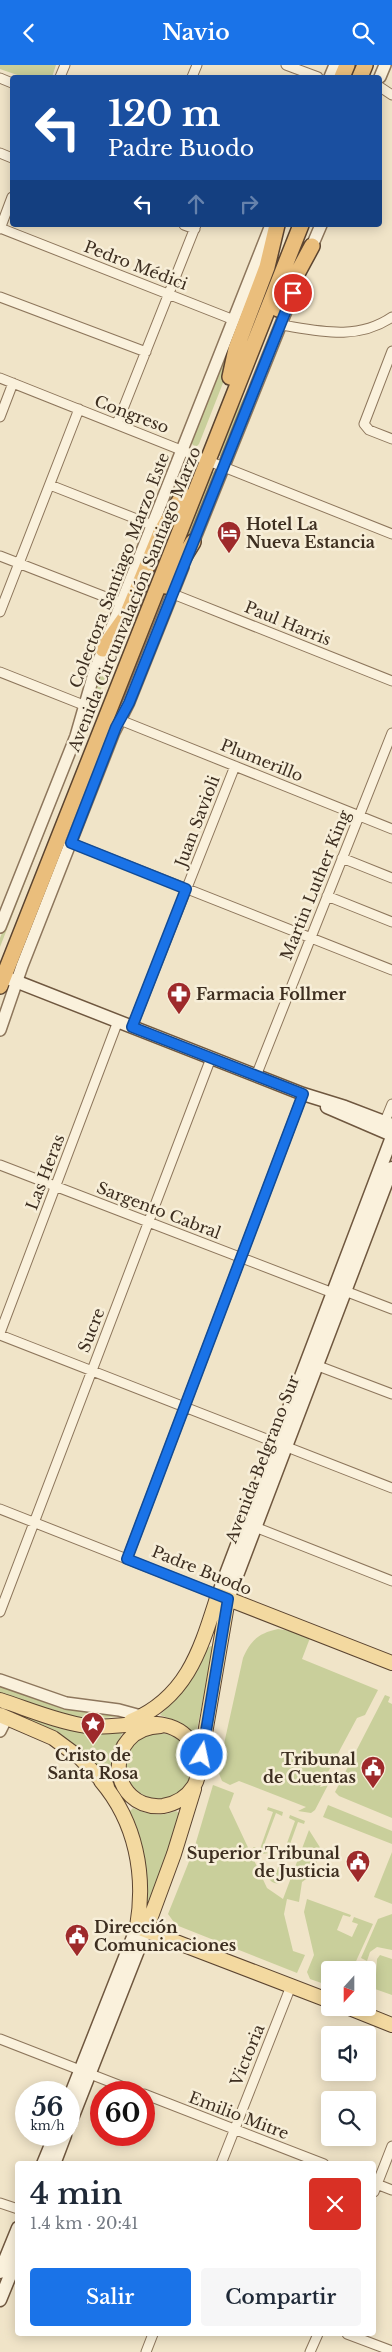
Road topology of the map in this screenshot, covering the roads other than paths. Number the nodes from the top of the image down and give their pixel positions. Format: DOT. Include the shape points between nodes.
graph roads {
  1 [pos="286,65"];
  2 [pos="313,75"];
  3 [pos="10,202"];
  4 [pos="196,227"];
  5 [pos="271,227"];
  6 [pos="277,227"];
  7 [pos="289,227"];
  8 [pos="300,227"];
  9 [pos="320,227"];
  10 [pos="0,229"];
  11 [pos="312,247"];
  12 [pos="169,294"];
  13 [pos="0,297"];
  14 [pos="392,317"];
  15 [pos="234,320"];
  16 [pos="281,325"];
  17 [pos="392,351"];
  18 [pos="146,352"];
  19 [pos="230,377"];
  20 [pos="0,378"];
  21 [pos="13,383"];
  22 [pos="79,409"];
  23 [pos="0,417"];
  24 [pos="117,424"];
  25 [pos="220,429"];
  26 [pos="392,439"];
  27 [pos="183,449"];
  28 [pos="203,459"];
  29 [pos="223,468"];
  30 [pos="50,485"];
  31 [pos="183,495"];
  32 [pos="152,525"];
  33 [pos="392,534"];
  34 [pos="194,542"];
  35 [pos="0,556"];
  36 [pos="19,563"];
  37 [pos="173,593"];
  38 [pos="121,603"];
  39 [pos="0,612"];
  40 [pos="103,649"];
  41 [pos="0,672"];
  42 [pos="392,681"];
  43 [pos="86,706"];
  44 [pos="114,717"];
  45 [pos="392,733"];
  46 [pos="388,753"];
  47 [pos="235,766"];
  48 [pos="359,816"];
  49 [pos="392,829"];
  50 [pos="71,843"];
  51 [pos="342,858"];
  52 [pos="392,878"];
  53 [pos="186,889"];
  54 [pos="327,896"];
  55 [pos="392,922"];
  56 [pos="0,927"];
  57 [pos="310,938"];
  58 [pos="0,959"];
  59 [pos="392,970"];
  60 [pos="5,979"];
  61 [pos="118,1021"];
  62 [pos="132,1027"];
  63 [pos="0,1030"];
  64 [pos="211,1058"];
  65 [pos="256,1076"];
  66 [pos="303,1094"];
  67 [pos="392,1104"];
  68 [pos="388,1130"];
  69 [pos="0,1165"];
  70 [pos="392,1168"];
  71 [pos="56,1186"];
  72 [pos="148,1222"];
  73 [pos="241,1257"];
  74 [pos="339,1292"];
  75 [pos="392,1309"];
  76 [pos="0,1334"];
  77 [pos="312,1364"];
  78 [pos="92,1370"];
  79 [pos="392,1394"];
  80 [pos="185,1406"];
  81 [pos="281,1444"];
  82 [pos="392,1488"];
  83 [pos="0,1509"];
  84 [pos="34,1523"];
  85 [pos="250,1525"];
  86 [pos="127,1559"];
  87 [pos="392,1581"];
  88 [pos="223,1596"];
  89 [pos="0,1612"];
  90 [pos="392,1663"];
  91 [pos="0,1680"];
  92 [pos="0,1700"];
  93 [pos="3,1716"];
  94 [pos="142,1720"];
  95 [pos="161,1726"];
  96 [pos="0,1731"];
  97 [pos="130,1737"];
  98 [pos="118,1768"];
  99 [pos="198,1776"];
  100 [pos="101,1781"];
  101 [pos="120,1794"];
  102 [pos="144,1803"];
  103 [pos="124,1815"];
  104 [pos="142,1929"];
  105 [pos="291,1986"];
  106 [pos="321,1998"];
  107 [pos="370,2016"];
  108 [pos="392,2025"];
  109 [pos="1,2043"];
  110 [pos="85,2072"];
  111 [pos="80,2081"];
  112 [pos="108,2081"];
  113 [pos="80,2089"];
  114 [pos="155,2099"];
  115 [pos="234,2129"];
  116 [pos="50,2146"];
  117 [pos="61,2146"];
  118 [pos="392,2146"];
  119 [pos="44,2161"];
  120 [pos="55,2161"];
  121 [pos="221,2161"];
  122 [pos="316,2161"];
  123 [pos="376,2184"];
  124 [pos="376,2186"];
  125 [pos="392,2190"];
  126 [pos="0,2203"];
  127 [pos="15,2208"];
  128 [pos="15,2235"];
  129 [pos="15,2263"];
  130 [pos="0,2272"];
  131 [pos="0,2300"];
  132 [pos="152,2336"];
  133 [pos="317,2336"];
  134 [pos="352,2336"];
  135 [pos="392,2351"];
  136 [pos="146,2352"];
  137 [pos="310,2352"];
  1 -- 2 [label="street"];
  3 -- 10 [label="street"];
  4 -- 12 [label="street"];
  5 -- 15 [label="street, Colectora Santiago Marzo Este"];
  6 -- 19 [label="highway" via="267,267 238,342"];
  7 -- 19 [label="highway, Avenida Circunvalación Santiago Marzo"];
  8 -- 25 [label="highway, Avenida Circunvalación Santiago Marzo"];
  9 -- 11 [label="street"];
  10 -- 12 [label="street, Pedro Médici"];
  11 -- 16 [label="street"];
  11 -- 25 [label="highway" via="282,299 243,393"];
  12 -- 15 [label="street, Pedro Médici"];
  12 -- 18 [label="street"];
  13 -- 18 [label="street"];
  14 -- 16 [label="street" via="371,328 345,333"];
  15 -- 27 [label="street, Colectora Santiago Marzo Este"];
  16 -- 29 [label="street"];
  17 -- 26 [label="street" via="364,421 365,426"];
  18 -- 24 [label="street"];
  19 -- 28 [label="highway, Avenida Circunvalación Santiago Marzo"];
  20 -- 21 [label="street, Congreso"];
  21 -- 22 [label="street, Congreso"];
  21 -- 23 [label="street"];
  22 -- 24 [label="street, Congreso"];
  22 -- 30 [label="street"];
  24 -- 27 [label="street, Congreso"];
  25 -- 28 [label="highway, Avenida Circunvalación Santiago Marzo"];
  27 -- 28 [label="street, Congreso"];
  27 -- 32 [label="street, Colectora Santiago Marzo Este"];
  28 -- 29 [label="street, Congreso"];
  28 -- 31 [label="highway, Avenida Circunvalación Santiago Marzo"];
  28 -- 44 [label="highway, Avenida Circunvalación Santiago Marzo"];
  29 -- 33 [label="street, Congreso"];
  29 -- 34 [label="street"];
  30 -- 32 [label="street"];
  30 -- 36 [label="street"];
  31 -- 40 [label="highway" via="161,532 127,615"];
  31 -- 58 [label="highway, Avenida Circunvalación Santiago Marzo"];
  32 -- 38 [label="street, Colectora Santiago Marzo Este"];
  34 -- 37 [label="street"];
  34 -- 44 [label="highway" via="166,586"];
  35 -- 36 [label="street"];
  36 -- 38 [label="street"];
  36 -- 39 [label="street"];
  37 -- 42 [label="street, Paul Harris"];
  37 -- 44 [label="street"];
  38 -- 40 [label="street, Colectora Santiago Marzo Este"];
  40 -- 43 [label="street, Colectora Santiago Marzo Este" via="91,680"];
  41 -- 43 [label="street"];
  43 -- 56 [label="street, Colectora Santiago Marzo Este"];
  44 -- 47 [label="street, Plumerillo"];
  44 -- 50 [label="street"];
  44 -- 60 [label="highway, Avenida Circunvalación Santiago Marzo"];
  45 -- 46 [label="street, Martin Luther King"];
  46 -- 48 [label="street, Martin Luther King"];
  47 -- 48 [label="street, Plumerillo"];
  47 -- 53 [label="street, Juan Savioli"];
  48 -- 49 [label="street, Plumerillo"];
  48 -- 51 [label="street, Martin Luther King"];
  50 -- 53 [label="street"];
  50 -- 60 [label="street"];
  51 -- 52 [label="street"];
  51 -- 54 [label="street, Martin Luther King"];
  53 -- 57 [label="street"];
  53 -- 62 [label="street, Juan Savioli"];
  54 -- 55 [label="street"];
  54 -- 57 [label="street, Martin Luther King"];
  57 -- 59 [label="street"];
  57 -- 65 [label="street, Martin Luther King"];
  60 -- 61 [label="main road"];
  60 -- 63 [label="street"];
  61 -- 62 [label="main road"];
  61 -- 71 [label="street, Las Heras"];
  62 -- 64 [label="main road"];
  64 -- 65 [label="main road"];
  64 -- 72 [label="street, Sucre"];
  65 -- 66 [label="main road"];
  66 -- 68 [label="main road" via="342,1115"];
  66 -- 73 [label="street"];
  67 -- 68 [label="street"];
  68 -- 74 [label="main road, Avenida Belgrano Sur"];
  69 -- 71 [label="street, Sargento Cabral"];
  70 -- 74 [label="main road, Avenida Belgrano Sur"];
  71 -- 72 [label="street, Sargento Cabral"];
  71 -- 76 [label="street, Las Heras"];
  72 -- 73 [label="street, Sargento Cabral"];
  72 -- 78 [label="street, Sucre"];
  73 -- 74 [label="street, Sargento Cabral"];
  73 -- 80 [label="street"];
  74 -- 75 [label="street, Sargento Cabral"];
  74 -- 77 [label="main road, Avenida Belgrano Sur"];
  76 -- 78 [label="street"];
  77 -- 79 [label="street"];
  77 -- 81 [label="main road, Avenida Belgrano Sur"];
  78 -- 80 [label="street"];
  78 -- 84 [label="street, Sucre"];
  80 -- 81 [label="street"];
  80 -- 86 [label="street"];
  81 -- 82 [label="street"];
  81 -- 85 [label="main road, Avenida Belgrano Sur"];
  83 -- 84 [label="street, Padre Buodo"];
  84 -- 86 [label="street, Padre Buodo"];
  84 -- 89 [label="street, Sucre"];
  85 -- 87 [label="street"];
  85 -- 88 [label="main road, Avenida Belgrano Sur"];
  86 -- 88 [label="street, Padre Buodo"];
  88 -- 90 [label="main road, Padre Buodo"];
  88 -- 94 [label="main road, Avenida Belgrano Sur" via="192,1667 176,1689"];
  88 -- 99 [label="main road, Avenida Belgrano Sur" via="221,1647"];
  91 -- 94 [label="street" via="66,1703 119,1709"];
  92 -- 94 [label="main road" via="88,1726 111,1726"];
  93 -- 96 [label="street"];
  93 -- 100 [label="main road" via="60,1743"];
  94 -- 95 [label="main road"];
  94 -- 97 [label="main road, Avenida Belgrano Sur"];
  95 -- 97 [label="main road" via="142,1729"];
  95 -- 99 [label="main road" via="181,1732 191,1741 197,1753"];
  97 -- 98 [label="main road" via="122,1748"];
  98 -- 101 [label="main road"];
  98 -- 102 [label="main road" via="128,1792"];
  99 -- 102 [label="main road" via="191,1790 176,1802 163,1806"];
  99 -- 104 [label="main road, Avenida Belgrano Sur" via="174,1854"];
  100 -- 101 [label="main road"];
  100 -- 103 [label="main road"];
  101 -- 102 [label="main road"];
  101 -- 103 [label="main road"];
  103 -- 104 [label="main road" via="138,1862"];
  104 -- 105 [label="main road"];
  104 -- 110 [label="main road"];
  105 -- 106 [label="main road"];
  105 -- 115 [label="street, Victoria"];
  107 -- 108 [label="main road"];
  109 -- 110 [label="street"];
  110 -- 111 [label="main road"];
  110 -- 112 [label="street"];
  110 -- 113 [label="main road"];
  114 -- 115 [label="street, Emilio Mitre"];
  115 -- 121 [label="street, Victoria"];
  115 -- 122 [label="street, Emilio Mitre"];
  116 -- 119 [label="main road"];
  117 -- 120 [label="main road"];
  118 -- 123 [label="street"];
  124 -- 125 [label="street"];
  126 -- 127 [label="street"];
  128 -- 130 [label="main road"];
  129 -- 131 [label="main road"];
  132 -- 136 [label="street"];
  133 -- 137 [label="street"];
  134 -- 135 [label="street"];
}
